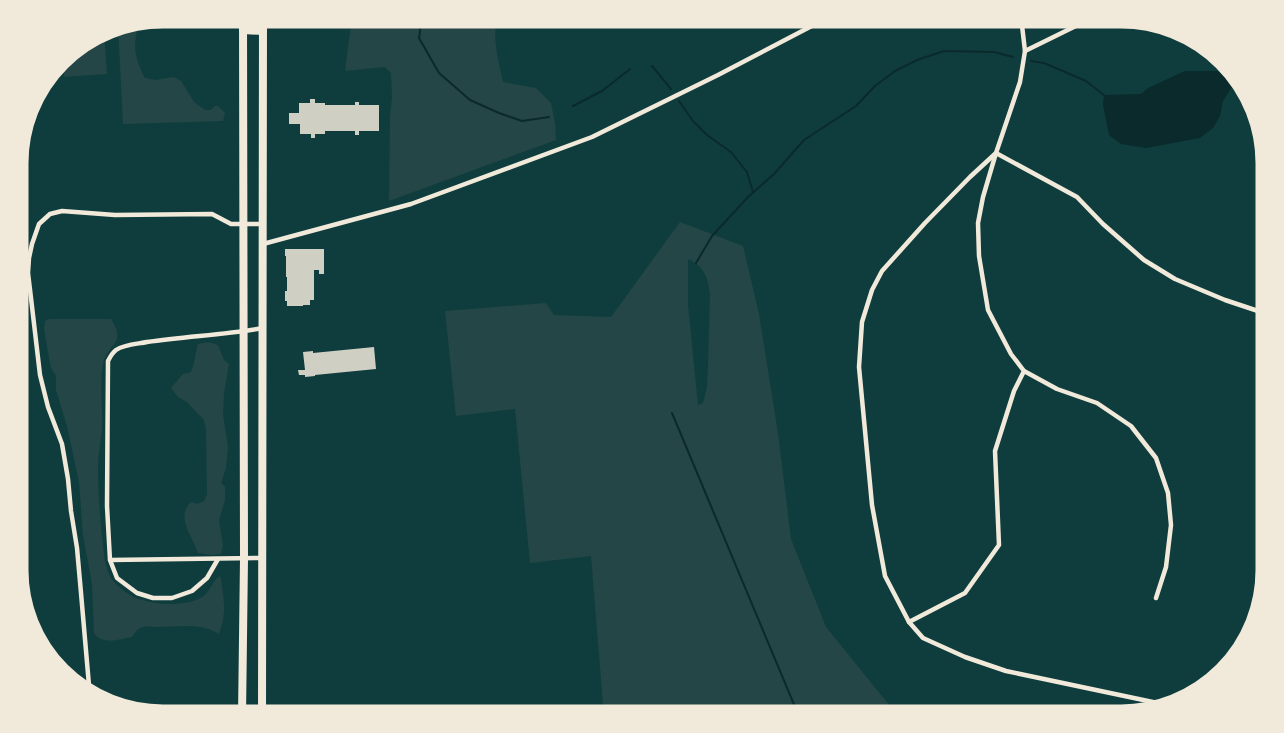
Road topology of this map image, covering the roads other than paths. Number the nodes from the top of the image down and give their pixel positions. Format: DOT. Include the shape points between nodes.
graph roads {
  1 [pos="263,27"];
  2 [pos="808,27"];
  3 [pos="1022,27"];
  4 [pos="1074,27"];
  5 [pos="243,30"];
  6 [pos="263,31"];
  7 [pos="1025,51"];
  8 [pos="996,153"];
  9 [pos="243,224"];
  10 [pos="263,224"];
  11 [pos="263,244"];
  12 [pos="1257,311"];
  13 [pos="263,328"];
  14 [pos="243,332"];
  15 [pos="1024,370"];
  16 [pos="263,558"];
  17 [pos="218,559"];
  18 [pos="244,559"];
  19 [pos="110,560"];
  20 [pos="1156,598"];
  21 [pos="909,622"];
  22 [pos="89,684"];
  23 [pos="1153,702"];
  24 [pos="242,706"];
  25 [pos="262,706"];
  1 -- 6 [label="main road"];
  2 -- 11 [label="street" via="592,137 411,204"];
  3 -- 7 [label="street"];
  4 -- 7 [label="street"];
  5 -- 6 [label="main road"];
  5 -- 9 [label="main road"];
  6 -- 10 [label="main road"];
  7 -- 8 [label="street" via="1020,82"];
  8 -- 12 [label="street" via="1077,197 1144,260 1175,279"];
  8 -- 15 [label="street" via="978,223 979,256 988,309 1011,354"];
  8 -- 21 [label="street" via="882,271 862,322 859,367 872,505 885,576"];
  9 -- 10 [label="street"];
  9 -- 14 [label="main road"];
  9 -- 22 [label="street" via="231,224 212,214 62,211 50,214 37,229 29,258 31,298 40,375 62,444 68,480"];
  10 -- 11 [label="main road"];
  11 -- 13 [label="main road"];
  13 -- 14 [label="street"];
  13 -- 16 [label="main road"];
  14 -- 18 [label="main road"];
  14 -- 19 [label="street" via="131,345 111,355 107,369"];
  15 -- 20 [label="street" via="1057,389 1098,403 1131,426 1156,458 1168,493 1171,525 1166,567"];
  15 -- 21 [label="street" via="995,451 999,545 965,593"];
  16 -- 18 [label="street"];
  16 -- 25 [label="main road"];
  17 -- 18 [label="street"];
  17 -- 19 [label="street"];
  17 -- 19 [label="street" via="200,585 172,598 136,593 117,578"];
  18 -- 24 [label="main road"];
  21 -- 23 [label="street" via="922,638 1006,671"];
}
